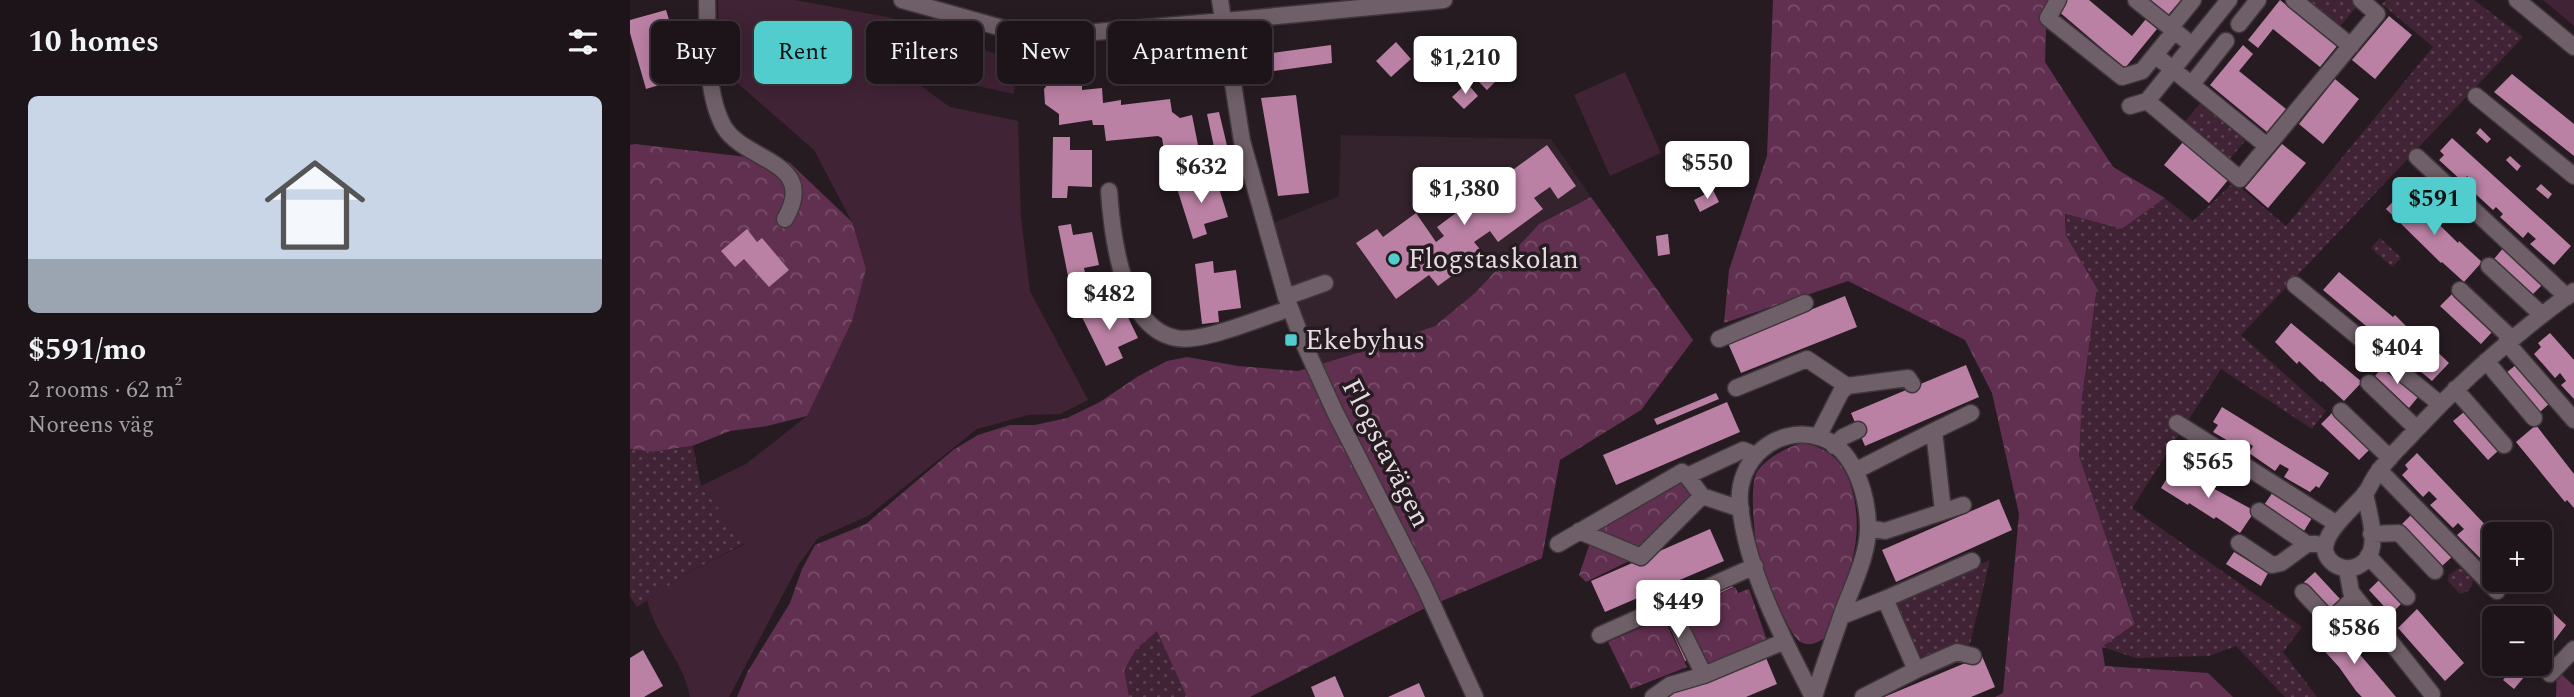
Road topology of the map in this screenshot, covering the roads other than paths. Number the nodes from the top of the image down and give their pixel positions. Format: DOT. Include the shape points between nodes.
graph roads {
  1 [pos="707,0"];
  2 [pos="902,0"];
  3 [pos="1220,0"];
  4 [pos="1442,0"];
  5 [pos="2057,0"];
  6 [pos="2136,0"];
  7 [pos="2193,0"];
  8 [pos="2229,0"];
  9 [pos="2258,0"];
  10 [pos="2294,0"];
  11 [pos="2361,0"];
  12 [pos="2517,0"];
  13 [pos="1224,21"];
  14 [pos="2239,24"];
  15 [pos="1108,31"];
  16 [pos="2169,33"];
  17 [pos="2227,41"];
  18 [pos="2192,45"];
  19 [pos="2351,46"];
  20 [pos="2574,47"];
  21 [pos="2155,55"];
  22 [pos="2173,69"];
  23 [pos="1232,84"];
  24 [pos="2192,84"];
  25 [pos="2476,96"];
  26 [pos="2147,101"];
  27 [pos="2130,106"];
  28 [pos="2267,146"];
  29 [pos="2417,157"];
  30 [pos="2574,176"];
  31 [pos="1109,191"];
  32 [pos="785,219"];
  33 [pos="2489,266"];
  34 [pos="1325,283"];
  35 [pos="2295,285"];
  36 [pos="2460,290"];
  37 [pos="2570,294"];
  38 [pos="1805,303"];
  39 [pos="1283,304"];
  40 [pos="2542,315"];
  41 [pos="1719,339"];
  42 [pos="2509,340"];
  43 [pos="2486,361"];
  44 [pos="2369,383"];
  45 [pos="1912,384"];
  46 [pos="1847,386"];
  47 [pos="1736,388"];
  48 [pos="2455,389"];
  49 [pos="2440,404"];
  50 [pos="2341,411"];
  51 [pos="1971,413"];
  52 [pos="2534,418"];
  53 [pos="2574,420"];
  54 [pos="2178,424"];
  55 [pos="2417,429"];
  56 [pos="1858,430"];
  57 [pos="1934,431"];
  58 [pos="1818,437"];
  59 [pos="2504,445"];
  60 [pos="1834,446"];
  61 [pos="1755,455"];
  62 [pos="2385,464"];
  63 [pos="1855,471"];
  64 [pos="1687,476"];
  65 [pos="2365,493"];
  66 [pos="1702,496"];
  67 [pos="1963,505"];
  68 [pos="1741,509"];
  69 [pos="1943,511"];
  70 [pos="2259,511"];
  71 [pos="2337,524"];
  72 [pos="1869,528"];
  73 [pos="1579,531"];
  74 [pos="2371,534"];
  75 [pos="2239,543"];
  76 [pos="2326,543"];
  77 [pos="1558,544"];
  78 [pos="2307,544"];
  79 [pos="2368,556"];
  80 [pos="1972,561"];
  81 [pos="1755,566"];
  82 [pos="2347,569"];
  83 [pos="2435,571"];
  84 [pos="2482,574"];
  85 [pos="2303,592"];
  86 [pos="2355,597"];
  87 [pos="2407,597"];
  88 [pos="1885,599"];
  89 [pos="1669,604"];
  90 [pos="1842,616"];
  91 [pos="1600,635"];
  92 [pos="1785,641"];
  93 [pos="2574,649"];
  94 [pos="1973,656"];
  95 [pos="1916,670"];
  96 [pos="2552,672"];
  97 [pos="1704,675"];
  98 [pos="2432,694"];
  99 [pos="1808,695"];
  100 [pos="1475,697"];
  101 [pos="1653,697"];
  102 [pos="1863,697"];
  1 -- 32 [label="street" via="713,100 724,127 736,141 783,168 793,185 793,206"];
  2 -- 15 [label="street" via="1027,35"];
  3 -- 13 [label="street, Flogstavägen"];
  4 -- 13 [label="street"];
  5 -- 21 [label="street" via="2048,18 2122,77 2142,71"];
  6 -- 16 [label="street"];
  7 -- 16 [label="street"];
  8 -- 18 [label="street"];
  9 -- 14 [label="street"];
  10 -- 19 [label="street"];
  11 -- 19 [label="street" via="2377,14"];
  12 -- 20 [label="street"];
  16 -- 18 [label="street"];
  16 -- 21 [label="street"];
  17 -- 24 [label="street"];
  18 -- 22 [label="street"];
  19 -- 28 [label="street"];
  21 -- 22 [label="street"];
  22 -- 24 [label="street"];
  22 -- 26 [label="street"];
  23 -- 39 [label="street, Flogstavägen"];
  24 -- 28 [label="street"];
  25 -- 30 [label="street"];
  26 -- 27 [label="street"];
  26 -- 28 [label="street" via="2240,179"];
  29 -- 37 [label="street"];
  31 -- 39 [label="street" via="1117,256 1127,287 1157,331 1178,339 1209,335"];
  33 -- 40 [label="street"];
  34 -- 39 [label="street"];
  35 -- 49 [label="street"];
  36 -- 42 [label="street"];
  37 -- 40 [label="street"];
  38 -- 41 [label="street"];
  39 -- 100 [label="street, Flogstavägen"];
  40 -- 42 [label="street"];
  42 -- 43 [label="street"];
  42 -- 53 [label="street"];
  43 -- 48 [label="street"];
  43 -- 52 [label="street"];
  44 -- 55 [label="street"];
  45 -- 46 [label="street" via="1908,378"];
  46 -- 47 [label="street" via="1807,359"];
  46 -- 58 [label="street"];
  48 -- 49 [label="street"];
  48 -- 59 [label="street"];
  49 -- 55 [label="street"];
  50 -- 62 [label="street"];
  51 -- 57 [label="street"];
  54 -- 71 [label="street"];
  55 -- 62 [label="street"];
  56 -- 60 [label="street"];
  57 -- 63 [label="street"];
  57 -- 69 [label="street"];
  58 -- 60 [label="street"];
  58 -- 61 [label="street" via="1789,436 1771,442"];
  60 -- 63 [label="street"];
  61 -- 64 [label="street" via="1743,450"];
  61 -- 68 [label="street" via="1743,474"];
  62 -- 65 [label="street"];
  62 -- 84 [label="street"];
  63 -- 72 [label="street" via="1867,498"];
  64 -- 66 [label="street"];
  64 -- 73 [label="street" via="1682,472"];
  65 -- 71 [label="street"];
  65 -- 74 [label="street"];
  66 -- 68 [label="street"];
  66 -- 73 [label="street" via="1641,556"];
  67 -- 69 [label="street"];
  68 -- 81 [label="street"];
  69 -- 72 [label="street" via="1885,531"];
  70 -- 78 [label="street"];
  71 -- 76 [label="street"];
  72 -- 90 [label="street"];
  73 -- 77 [label="street"];
  74 -- 79 [label="street"];
  74 -- 83 [label="street" via="2399,533"];
  75 -- 78 [label="street" via="2272,565"];
  76 -- 78 [label="street"];
  76 -- 82 [label="street" via="2331,562"];
  79 -- 82 [label="street"];
  79 -- 87 [label="street"];
  80 -- 88 [label="street"];
  81 -- 89 [label="street"];
  81 -- 92 [label="street"];
  82 -- 86 [label="street"];
  85 -- 86 [label="street" via="2330,621"];
  86 -- 98 [label="street"];
  88 -- 90 [label="street"];
  88 -- 95 [label="street"];
  89 -- 91 [label="street"];
  89 -- 97 [label="street"];
  90 -- 99 [label="street"];
  92 -- 97 [label="street"];
  92 -- 99 [label="street"];
  93 -- 96 [label="street"];
  94 -- 95 [label="street" via="1957,652"];
  95 -- 102 [label="street"];
  97 -- 101 [label="street" via="1670,685"];
}
